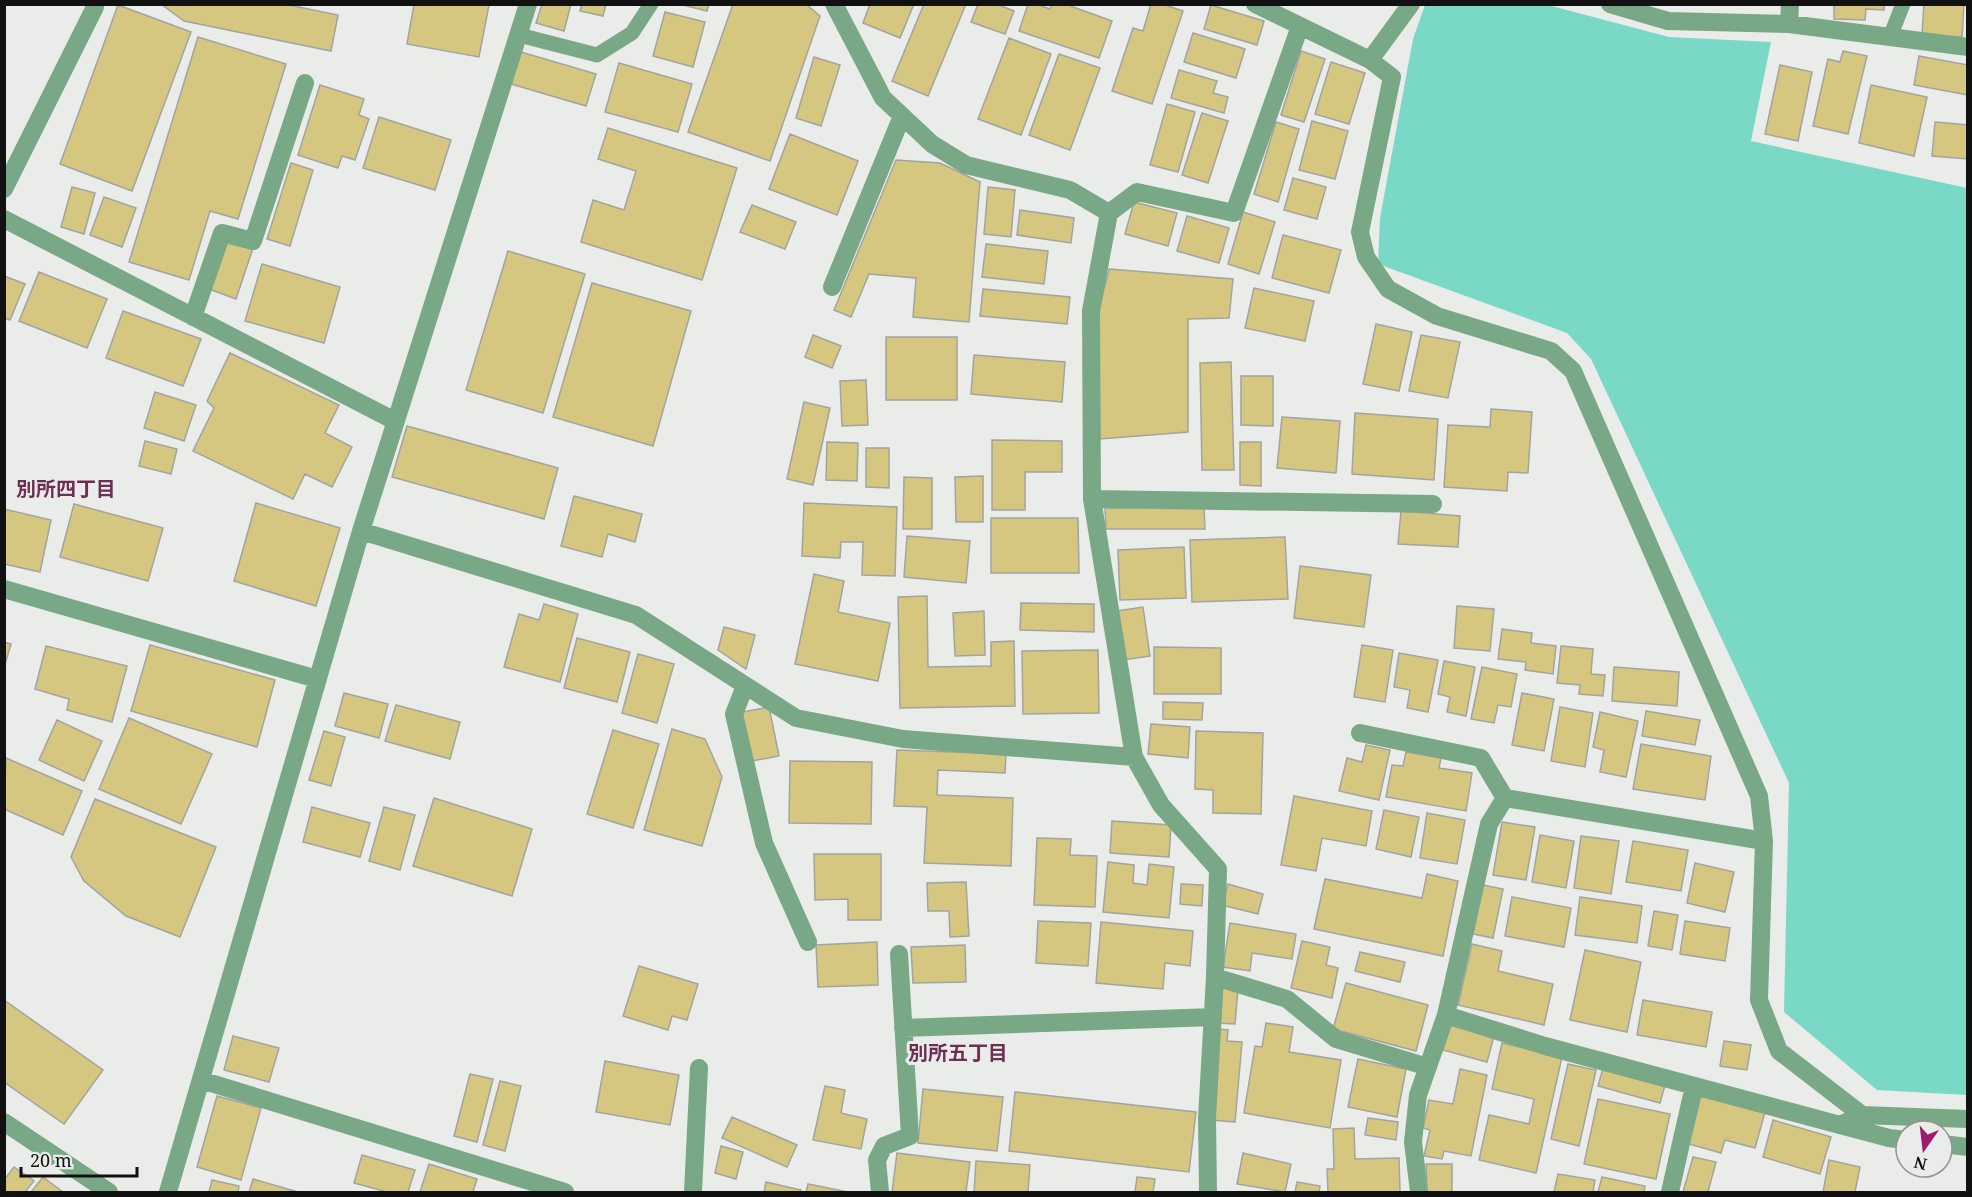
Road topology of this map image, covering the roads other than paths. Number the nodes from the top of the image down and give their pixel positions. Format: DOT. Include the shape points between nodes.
graph roads {
  1 [pos="528,4"];
  2 [pos="651,4"];
  3 [pos="834,4"];
  4 [pos="1255,4"];
  5 [pos="1411,4"];
  6 [pos="1610,4"];
  7 [pos="1790,4"];
  8 [pos="1903,4"];
  9 [pos="95,8"];
  10 [pos="1789,24"];
  11 [pos="1300,26"];
  12 [pos="519,35"];
  13 [pos="1890,37"];
  14 [pos="1968,47"];
  15 [pos="1370,60"];
  16 [pos="305,83"];
  17 [pos="902,116"];
  18 [pos="4,189"];
  19 [pos="1108,213"];
  20 [pos="4,219"];
  21 [pos="832,287"];
  22 [pos="194,317"];
  23 [pos="395,421"];
  24 [pos="1092,499"];
  25 [pos="1434,504"];
  26 [pos="360,531"];
  27 [pos="4,590"];
  28 [pos="317,679"];
  29 [pos="745,686"];
  30 [pos="1360,733"];
  31 [pos="1134,757"];
  32 [pos="1505,798"];
  33 [pos="1764,841"];
  34 [pos="808,942"];
  35 [pos="899,954"];
  36 [pos="1215,976"];
  37 [pos="1446,1015"];
  38 [pos="1213,1017"];
  39 [pos="903,1028"];
  40 [pos="1428,1067"];
  41 [pos="699,1068"];
  42 [pos="201,1080"];
  43 [pos="1694,1086"];
  44 [pos="1862,1115"];
  45 [pos="1968,1119"];
  46 [pos="4,1122"];
  47 [pos="1840,1125"];
  48 [pos="1894,1139"];
  49 [pos="511,1184"];
  50 [pos="109,1192"];
  51 [pos="168,1192"];
  52 [pos="565,1192"];
  53 [pos="693,1192"];
  54 [pos="880,1192"];
  55 [pos="1208,1192"];
  56 [pos="1419,1192"];
  57 [pos="1670,1192"];
  1 -- 12 [label="street"];
  2 -- 12 [label="lane" via="632,33 597,55"];
  3 -- 17 [label="street" via="883,98"];
  4 -- 11 [label="street"];
  5 -- 15 [label="street"];
  6 -- 10 [label="street" via="1668,21"];
  7 -- 10 [label="street"];
  8 -- 13 [label="lane"];
  9 -- 18 [label="street"];
  10 -- 13 [label="street"];
  11 -- 15 [label="street"];
  11 -- 19 [label="street" via="1234,213 1137,192"];
  12 -- 23 [label="street"];
  13 -- 14 [label="street"];
  15 -- 33 [label="street" via="1392,77 1360,231 1366,257 1388,289 1437,316 1551,351 1573,371 1759,796"];
  16 -- 22 [label="street" via="253,241 222,233"];
  17 -- 19 [label="street" via="932,144 966,165 1070,190"];
  17 -- 21 [label="street"];
  19 -- 24 [label="street" via="1091,311"];
  20 -- 22 [label="street"];
  22 -- 23 [label="street"];
  23 -- 26 [label="street"];
  24 -- 25 [label="street"];
  24 -- 31 [label="street"];
  26 -- 28 [label="street"];
  26 -- 29 [label="street" via="636,615"];
  27 -- 28 [label="street"];
  28 -- 42 [label="street"];
  29 -- 31 [label="street" via="796,718 903,740"];
  29 -- 34 [label="street" via="734,714 764,843"];
  30 -- 32 [label="street" via="1481,758"];
  31 -- 36 [label="street" via="1161,805 1218,869"];
  32 -- 33 [label="street"];
  32 -- 37 [label="street" via="1489,824"];
  33 -- 44 [label="street" via="1759,1000 1779,1051"];
  35 -- 39 [label="street"];
  36 -- 38 [label="street"];
  36 -- 40 [label="street" via="1287,999 1336,1040"];
  37 -- 40 [label="street"];
  37 -- 43 [label="street"];
  38 -- 39 [label="street"];
  38 -- 55 [label="street" via="1207,1118"];
  39 -- 54 [label="street" via="910,1136 884,1146 878,1160"];
  40 -- 56 [label="street" via="1418,1095 1413,1142"];
  41 -- 53 [label="street"];
  42 -- 49 [label="street"];
  42 -- 51 [label="street"];
  43 -- 47 [label="street"];
  43 -- 57 [label="street"];
  44 -- 45 [label="street"];
  44 -- 47 [label="street"];
  46 -- 50 [label="street"];
  47 -- 48 [label="street"];
  49 -- 52 [label="street"];
}
